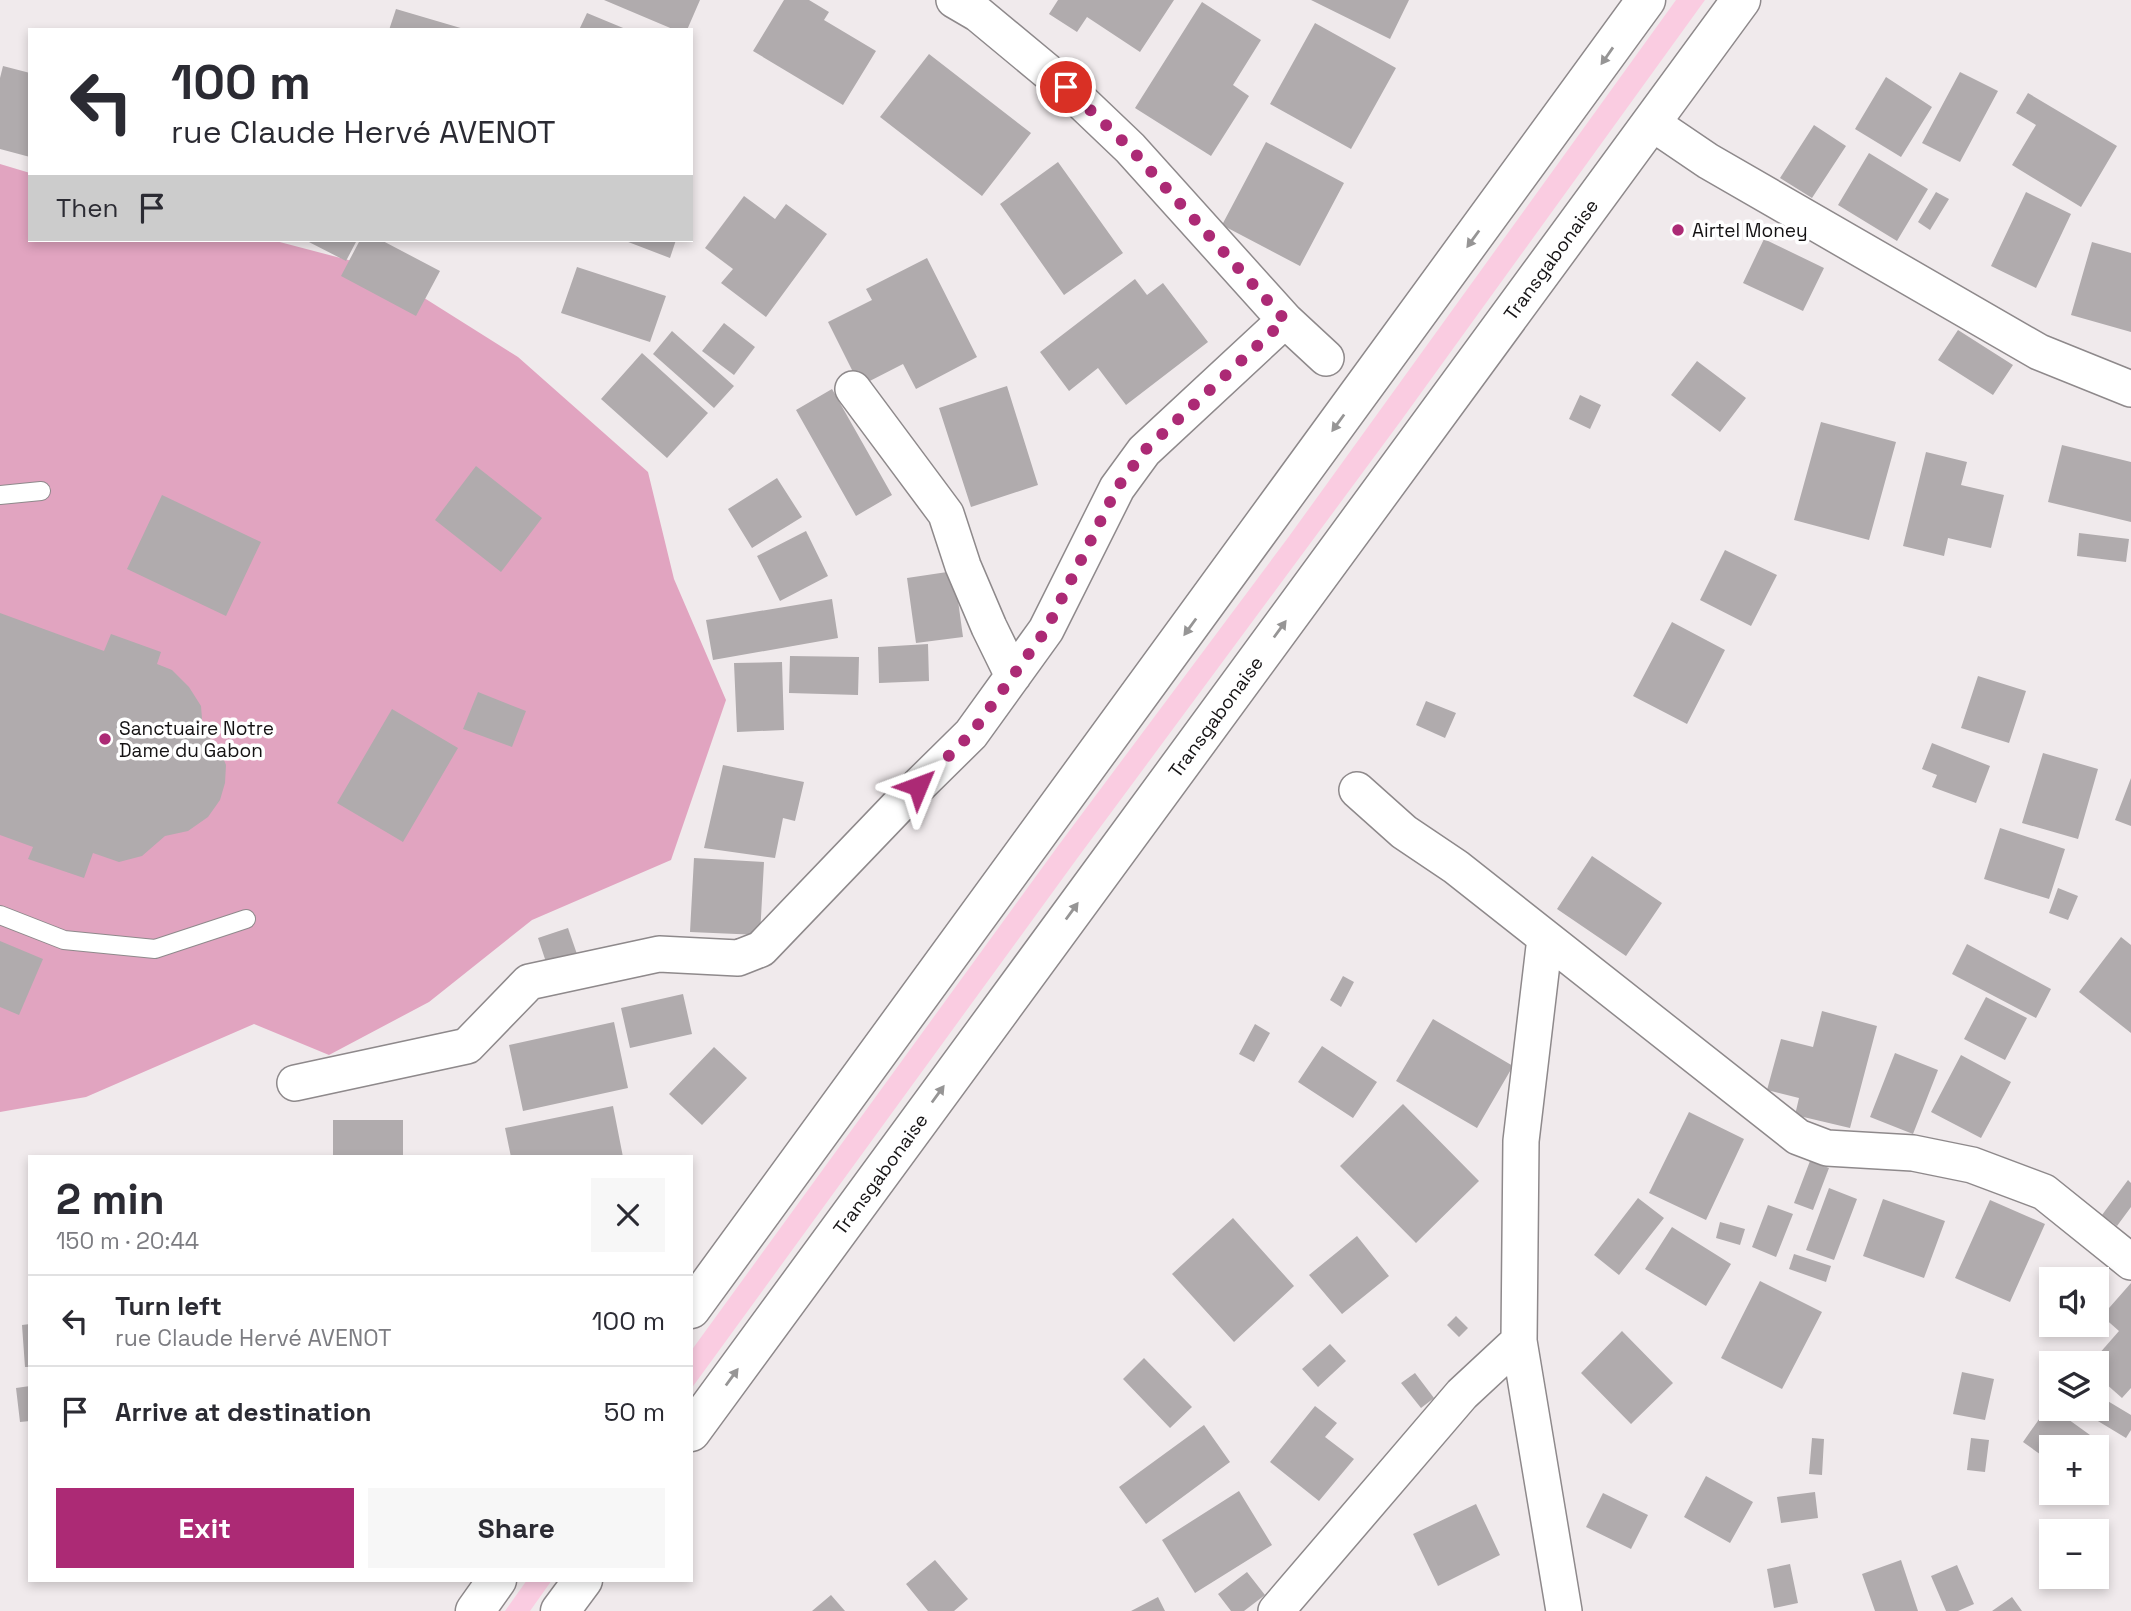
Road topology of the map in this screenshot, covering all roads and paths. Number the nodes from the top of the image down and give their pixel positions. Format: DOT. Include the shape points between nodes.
graph roads {
  1 [pos="954,0"];
  2 [pos="1646,0"];
  3 [pos="1741,0"];
  4 [pos="1652,123"];
  5 [pos="1285,320"];
  6 [pos="1326,358"];
  7 [pos="853,389"];
  8 [pos="2131,389"];
  9 [pos="41,491"];
  10 [pos="0,495"];
  11 [pos="1013,676"];
  12 [pos="1357,790"];
  13 [pos="0,915"];
  14 [pos="246,919"];
  15 [pos="1545,938"];
  16 [pos="295,1083"];
  17 [pos="2131,1262"];
  18 [pos="693,1306"];
  19 [pos="1520,1341"];
  20 [pos="693,1429"];
  21 [pos="496,1582"];
  22 [pos="582,1582"];
  23 [pos="475,1611"];
  24 [pos="560,1611"];
  25 [pos="1276,1611"];
  26 [pos="1564,1611"];
  1 -- 5 [label="street" via="978,14 1066,87 1130,148"];
  2 -- 18 [label="highway, one-way"];
  3 -- 4 [label="highway, Transgabonaise"];
  4 -- 8 [label="street" via="1708,161 2039,352"];
  20 -- 4 [label="highway, Transgabonaise, one-way"];
  5 -- 6 [label="street"];
  5 -- 11 [label="street" via="1144,451 1117,488 1046,630"];
  7 -- 11 [label="street" via="946,514 963,566"];
  9 -- 10 [label="lane"];
  11 -- 16 [label="street" via="971,734 761,949 738,958 659,954 528,982 467,1046"];
  12 -- 15 [label="street" via="1404,832"];
  13 -- 14 [label="lane" via="64,940 155,949"];
  15 -- 17 [label="street" via="1798,1136 1827,1148 1913,1153 1972,1165 2044,1192"];
  15 -- 19 [label="street" via="1521,1141"];
  19 -- 25 [label="street" via="1462,1394"];
  19 -- 26 [label="street"];
  21 -- 23 [label="highway"];
  22 -- 24 [label="highway"];
}
